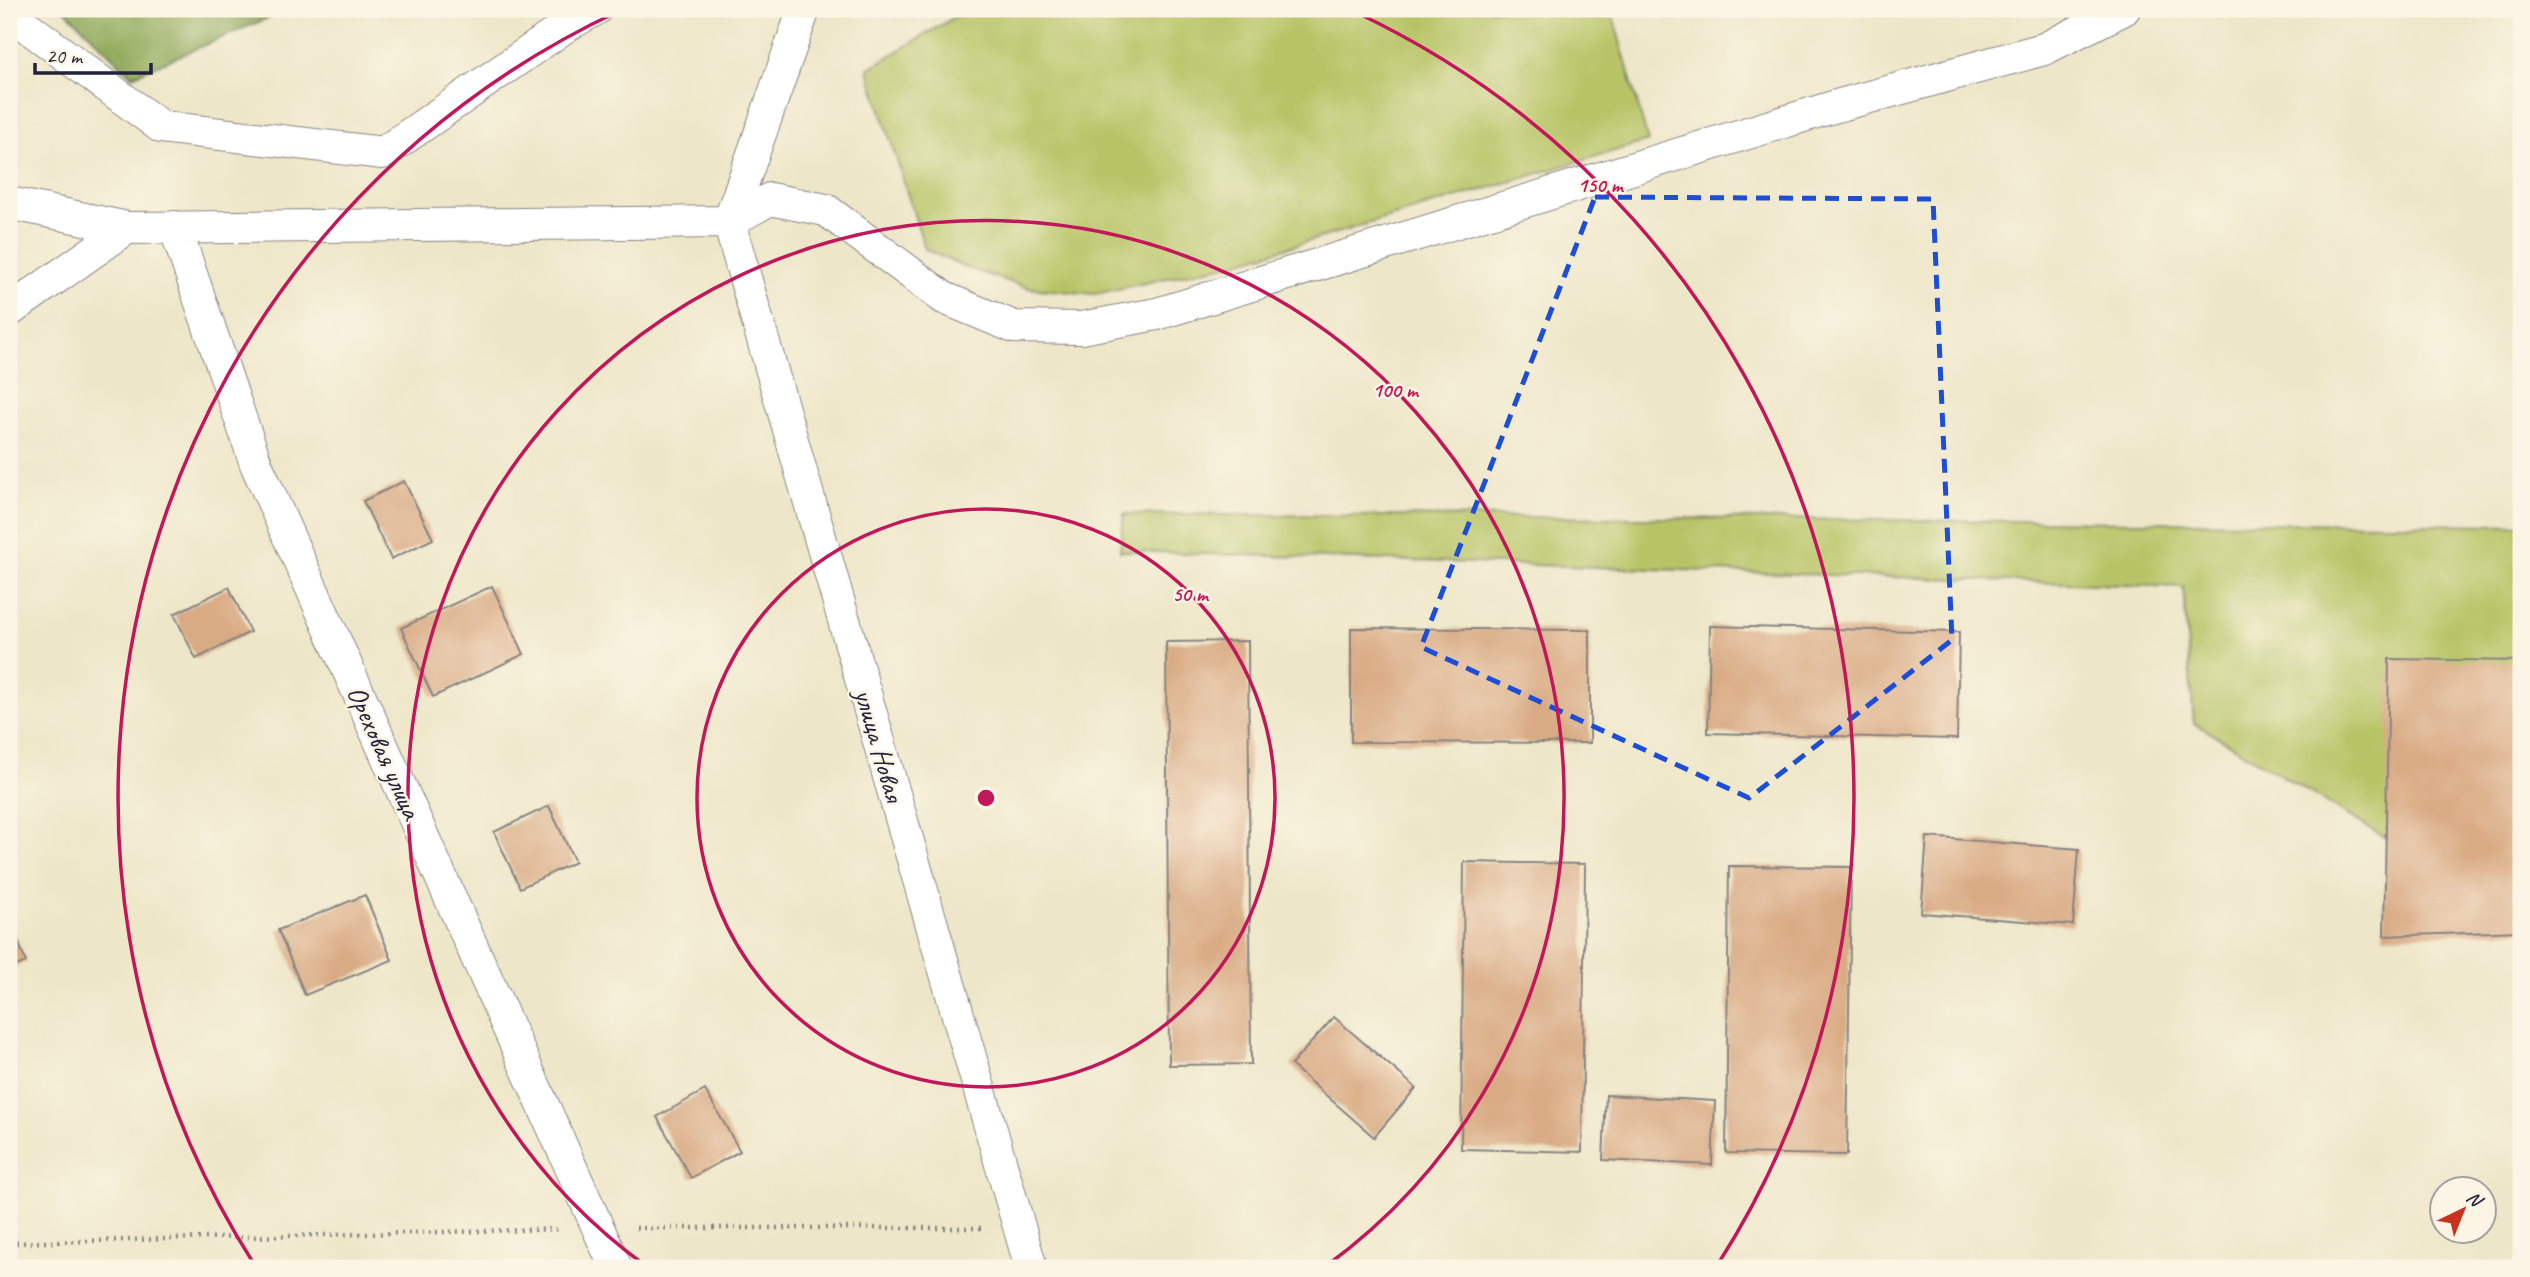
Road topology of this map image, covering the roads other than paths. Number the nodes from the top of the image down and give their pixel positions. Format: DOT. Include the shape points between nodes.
graph roads {
  1 [pos="596,9"];
  2 [pos="804,9"];
  3 [pos="2124,9"];
  4 [pos="9,13"];
  5 [pos="9,203"];
  6 [pos="729,222"];
  7 [pos="175,227"];
  8 [pos="127,228"];
  9 [pos="9,311"];
  10 [pos="616,1268"];
  11 [pos="1031,1268"];
  1 -- 4 [label="street" via="383,153 161,127"];
  2 -- 6 [label="street"];
  3 -- 6 [label="street" via="2044,49 1833,107 1157,314 1081,328 1014,327 944,298 826,210 770,200"];
  5 -- 8 [label="street"];
  6 -- 7 [label="street"];
  6 -- 11 [label="street, улица Новая"];
  7 -- 8 [label="street"];
  7 -- 10 [label="street, Ореховая улица" via="256,464"];
  8 -- 9 [label="street"];
}
